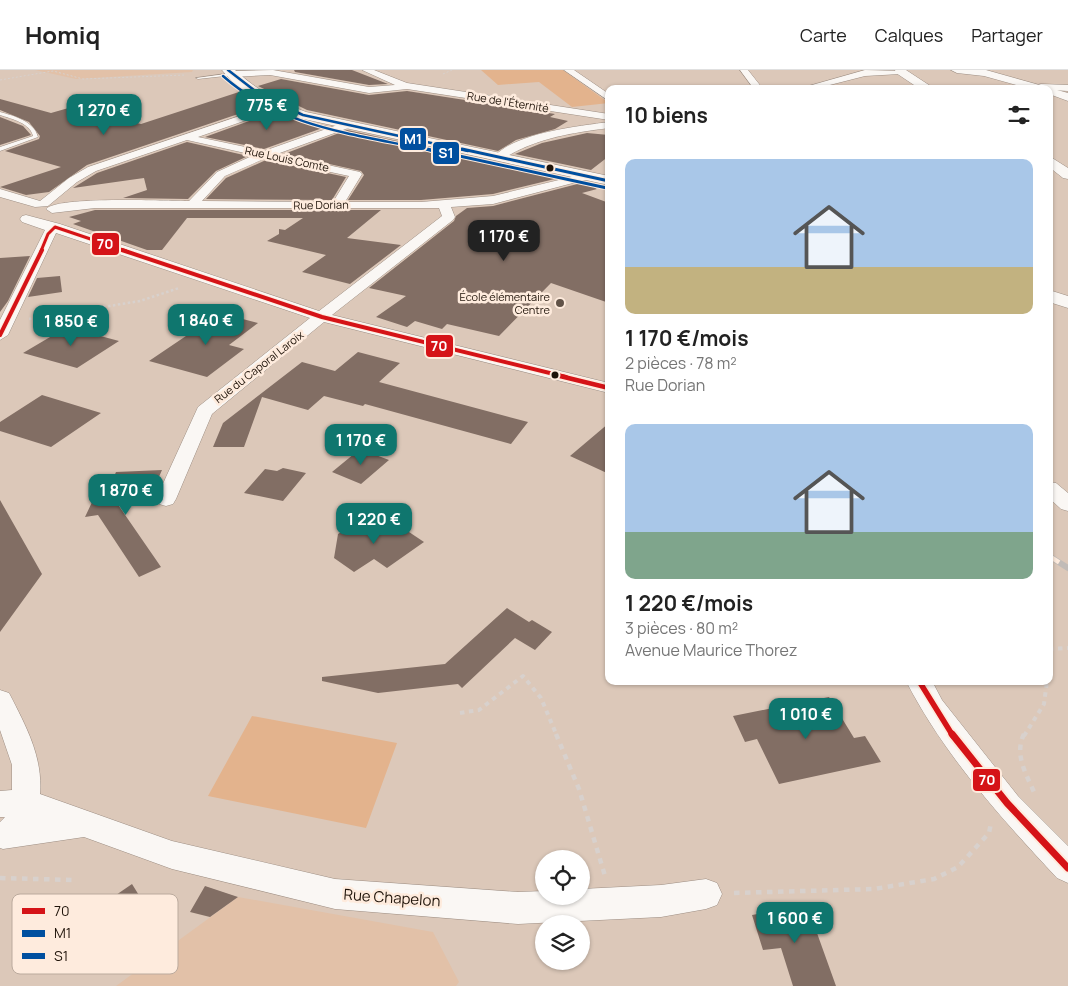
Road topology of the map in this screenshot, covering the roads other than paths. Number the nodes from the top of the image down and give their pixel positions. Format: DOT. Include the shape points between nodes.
graph roads {
  1 [pos="366,70"];
  2 [pos="568,70"];
  3 [pos="744,70"];
  4 [pos="957,70"];
  5 [pos="901,71"];
  6 [pos="974,71"];
  7 [pos="230,72"];
  8 [pos="198,78"];
  9 [pos="756,85"];
  10 [pos="818,85"];
  11 [pos="923,85"];
  12 [pos="1029,85"];
  13 [pos="406,86"];
  14 [pos="1068,88"];
  15 [pos="1053,89"];
  16 [pos="1053,92"];
  17 [pos="605,95"];
  18 [pos="1068,98"];
  19 [pos="278,106"];
  20 [pos="0,113"];
  21 [pos="605,116"];
  22 [pos="347,125"];
  23 [pos="605,126"];
  24 [pos="185,137"];
  25 [pos="0,149"];
  26 [pos="266,154"];
  27 [pos="500,156"];
  28 [pos="1053,163"];
  29 [pos="1068,175"];
  30 [pos="588,176"];
  31 [pos="605,180"];
  32 [pos="0,194"];
  33 [pos="338,204"];
  34 [pos="442,204"];
  35 [pos="192,205"];
  36 [pos="44,207"];
  37 [pos="24,214"];
  38 [pos="55,227"];
  39 [pos="81,237"];
  40 [pos="34,268"];
  41 [pos="1053,297"];
  42 [pos="1068,302"];
  43 [pos="322,317"];
  44 [pos="4,322"];
  45 [pos="605,387"];
  46 [pos="1053,491"];
  47 [pos="166,499"];
  48 [pos="1068,504"];
  49 [pos="921,685"];
  50 [pos="0,701"];
  51 [pos="13,803"];
  52 [pos="87,823"];
  53 [pos="7,834"];
  54 [pos="1068,868"];
  55 [pos="706,894"];
  1 -- 13 [label="street, Rue de l'Éternité"];
  2 -- 17 [label="street"];
  3 -- 9 [label="street"];
  4 -- 6 [label="main road"];
  5 -- 10 [label="street" via="865,73"];
  5 -- 11 [label="main road"];
  6 -- 12 [label="main road"];
  7 -- 8 [label="lane"];
  7 -- 13 [label="street, Rue de l'Éternité" via="270,72 369,90"];
  7 -- 19 [label="main road" via="252,91"];
  13 -- 21 [label="street, Rue de l'Éternité"];
  14 -- 15 [label="street"];
  16 -- 18 [label="main road"];
  19 -- 22 [label="main road"];
  19 -- 24 [label="street"];
  20 -- 25 [label="lane" via="31,127 36,137"];
  22 -- 26 [label="street"];
  22 -- 27 [label="main road"];
  23 -- 27 [label="street" via="540,136"];
  24 -- 26 [label="street, Rue Louis Comte"];
  24 -- 36 [label="street" via="92,169 73,180"];
  26 -- 33 [label="street, Rue Louis Comte" via="356,174"];
  26 -- 35 [label="street" via="220,174"];
  27 -- 30 [label="main road"];
  28 -- 29 [label="main road"];
  30 -- 31 [label="main road"];
  30 -- 34 [label="street, Rue Dorian" via="493,200"];
  32 -- 36 [label="street"];
  32 -- 37 [label="street"];
  33 -- 34 [label="street, Rue Dorian"];
  33 -- 35 [label="street, Rue Dorian"];
  34 -- 43 [label="street, Rue du Caporal Laroix" via="449,217"];
  35 -- 36 [label="street, Rue Dorian"];
  36 -- 37 [label="street"];
  36 -- 38 [label="street"];
  37 -- 38 [label="street"];
  38 -- 39 [label="street"];
  38 -- 40 [label="street" via="48,234"];
  39 -- 40 [label="street" via="59,247"];
  39 -- 43 [label="street"];
  40 -- 44 [label="street"];
  41 -- 42 [label="main road"];
  43 -- 45 [label="street"];
  43 -- 47 [label="street, Rue du Caporal Laroix" via="204,411"];
  46 -- 48 [label="street"];
  49 -- 54 [label="street" via="933,708 1008,805"];
  50 -- 51 [label="street" via="24,754 29,779"];
  51 -- 52 [label="street, Rue Chapelon"];
  51 -- 53 [label="street"];
  52 -- 53 [label="street"];
  52 -- 55 [label="street, Rue Chapelon" via="172,855 335,894 518,908 661,901"];
}
